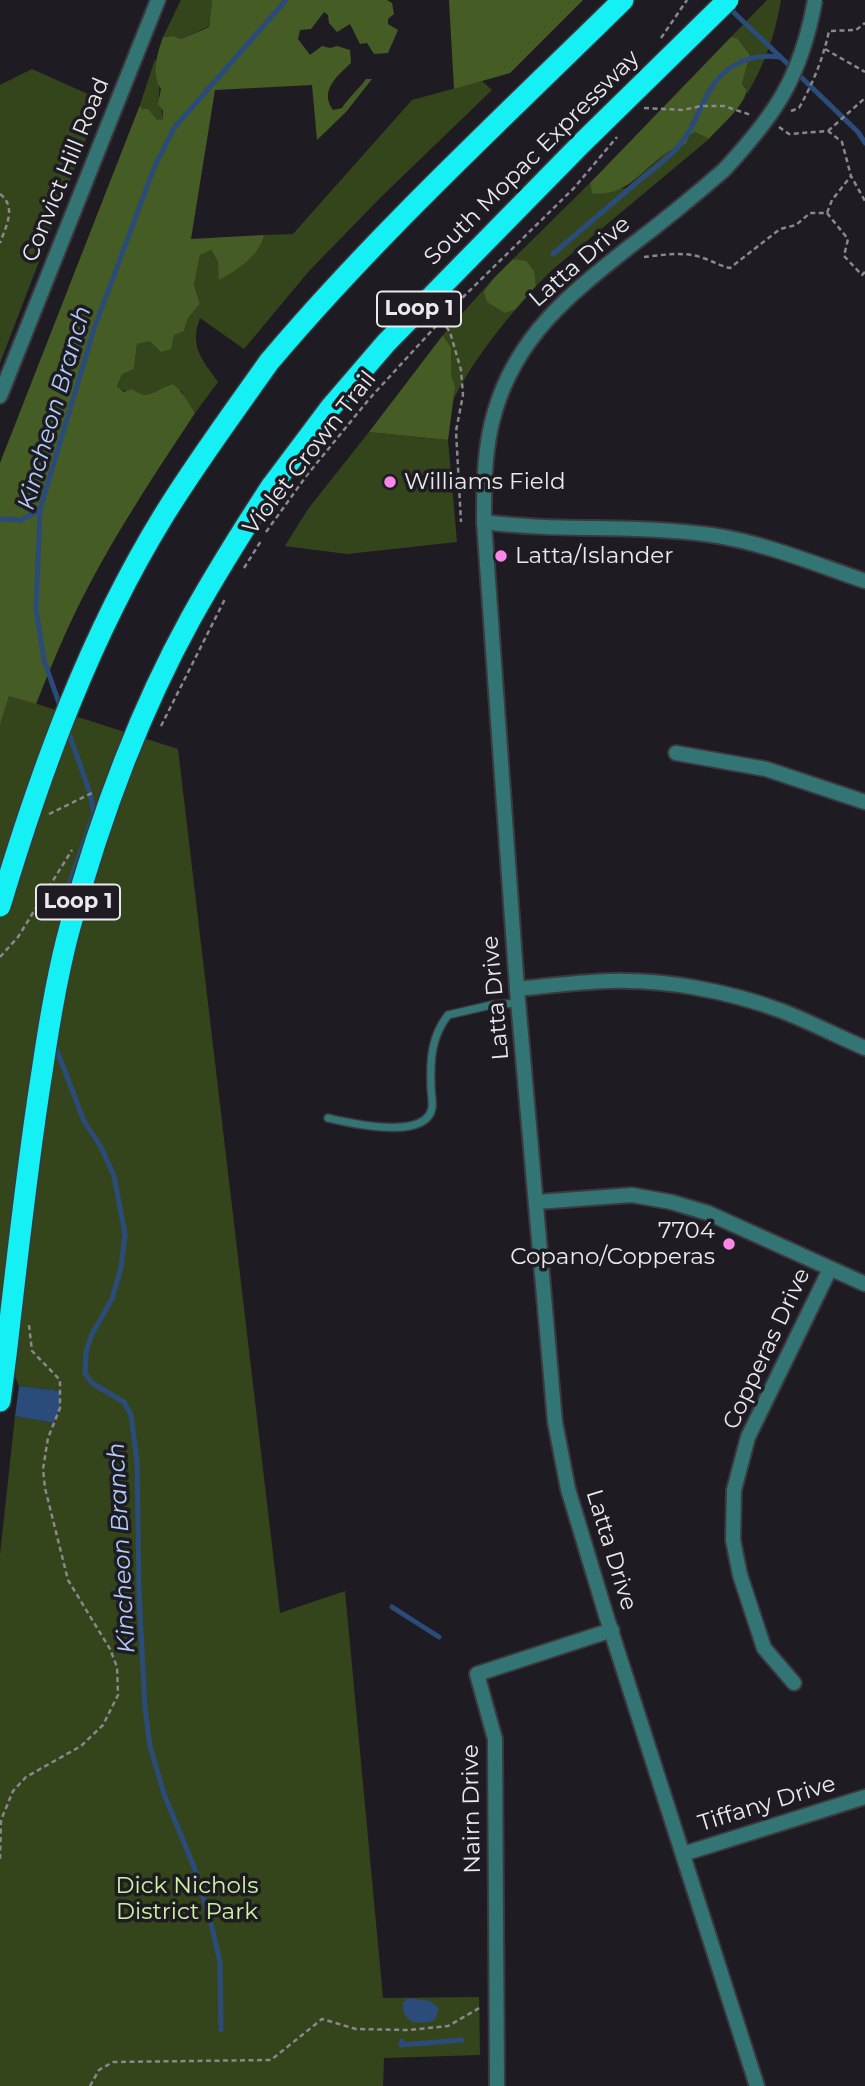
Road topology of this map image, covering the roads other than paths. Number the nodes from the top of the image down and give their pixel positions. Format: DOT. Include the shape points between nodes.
graph roads {
  1 [pos="158,0"];
  2 [pos="623,0"];
  3 [pos="728,0"];
  4 [pos="815,0"];
  5 [pos="0,396"];
  6 [pos="484,523"];
  7 [pos="865,580"];
  8 [pos="676,753"];
  9 [pos="865,802"];
  10 [pos="0,906"];
  11 [pos="518,995"];
  12 [pos="865,1048"];
  13 [pos="328,1118"];
  14 [pos="537,1202"];
  15 [pos="830,1269"];
  16 [pos="865,1284"];
  17 [pos="0,1401"];
  18 [pos="612,1630"];
  19 [pos="794,1682"];
  20 [pos="865,1797"];
  21 [pos="683,1854"];
  22 [pos="497,2086"];
  23 [pos="757,2086"];
  1 -- 5 [label="street, Convict Hill Road"];
  2 -- 10 [label="highway, South Mopac Expressway / Loop 1, bridge" via="352,268 269,362 163,516 93,647 61,723"];
  3 -- 17 [label="highway, South Mopac Expressway / Loop 1, bridge" via="386,343 271,486 190,619 125,762 73,916 36,1110"];
  4 -- 6 [label="street, Latta Drive, bridge" via="801,57 785,93 758,134 724,170 568,296 539,328 516,364 495,411 484,472"];
  6 -- 7 [label="street" via="710,535 751,542"];
  6 -- 11 [label="street, Latta Drive"];
  8 -- 9 [label="street" via="766,769"];
  11 -- 12 [label="street" via="609,981 690,988 781,1011"];
  11 -- 13 [label="lane" via="447,1015 432,1046 432,1108 419,1124 377,1128"];
  11 -- 14 [label="street, Latta Drive"];
  14 -- 15 [label="street" via="632,1195 671,1202 708,1213"];
  14 -- 18 [label="street, Latta Drive" via="555,1422 568,1489"];
  15 -- 16 [label="street"];
  15 -- 19 [label="street, Copperas Drive" via="748,1437 734,1490 733,1540 740,1575 764,1648"];
  18 -- 21 [label="street, Latta Drive"];
  18 -- 22 [label="street, Nairn Drive" via="477,1674 495,1739"];
  20 -- 21 [label="street, Tiffany Drive"];
  21 -- 23 [label="street, Latta Drive"];
}
